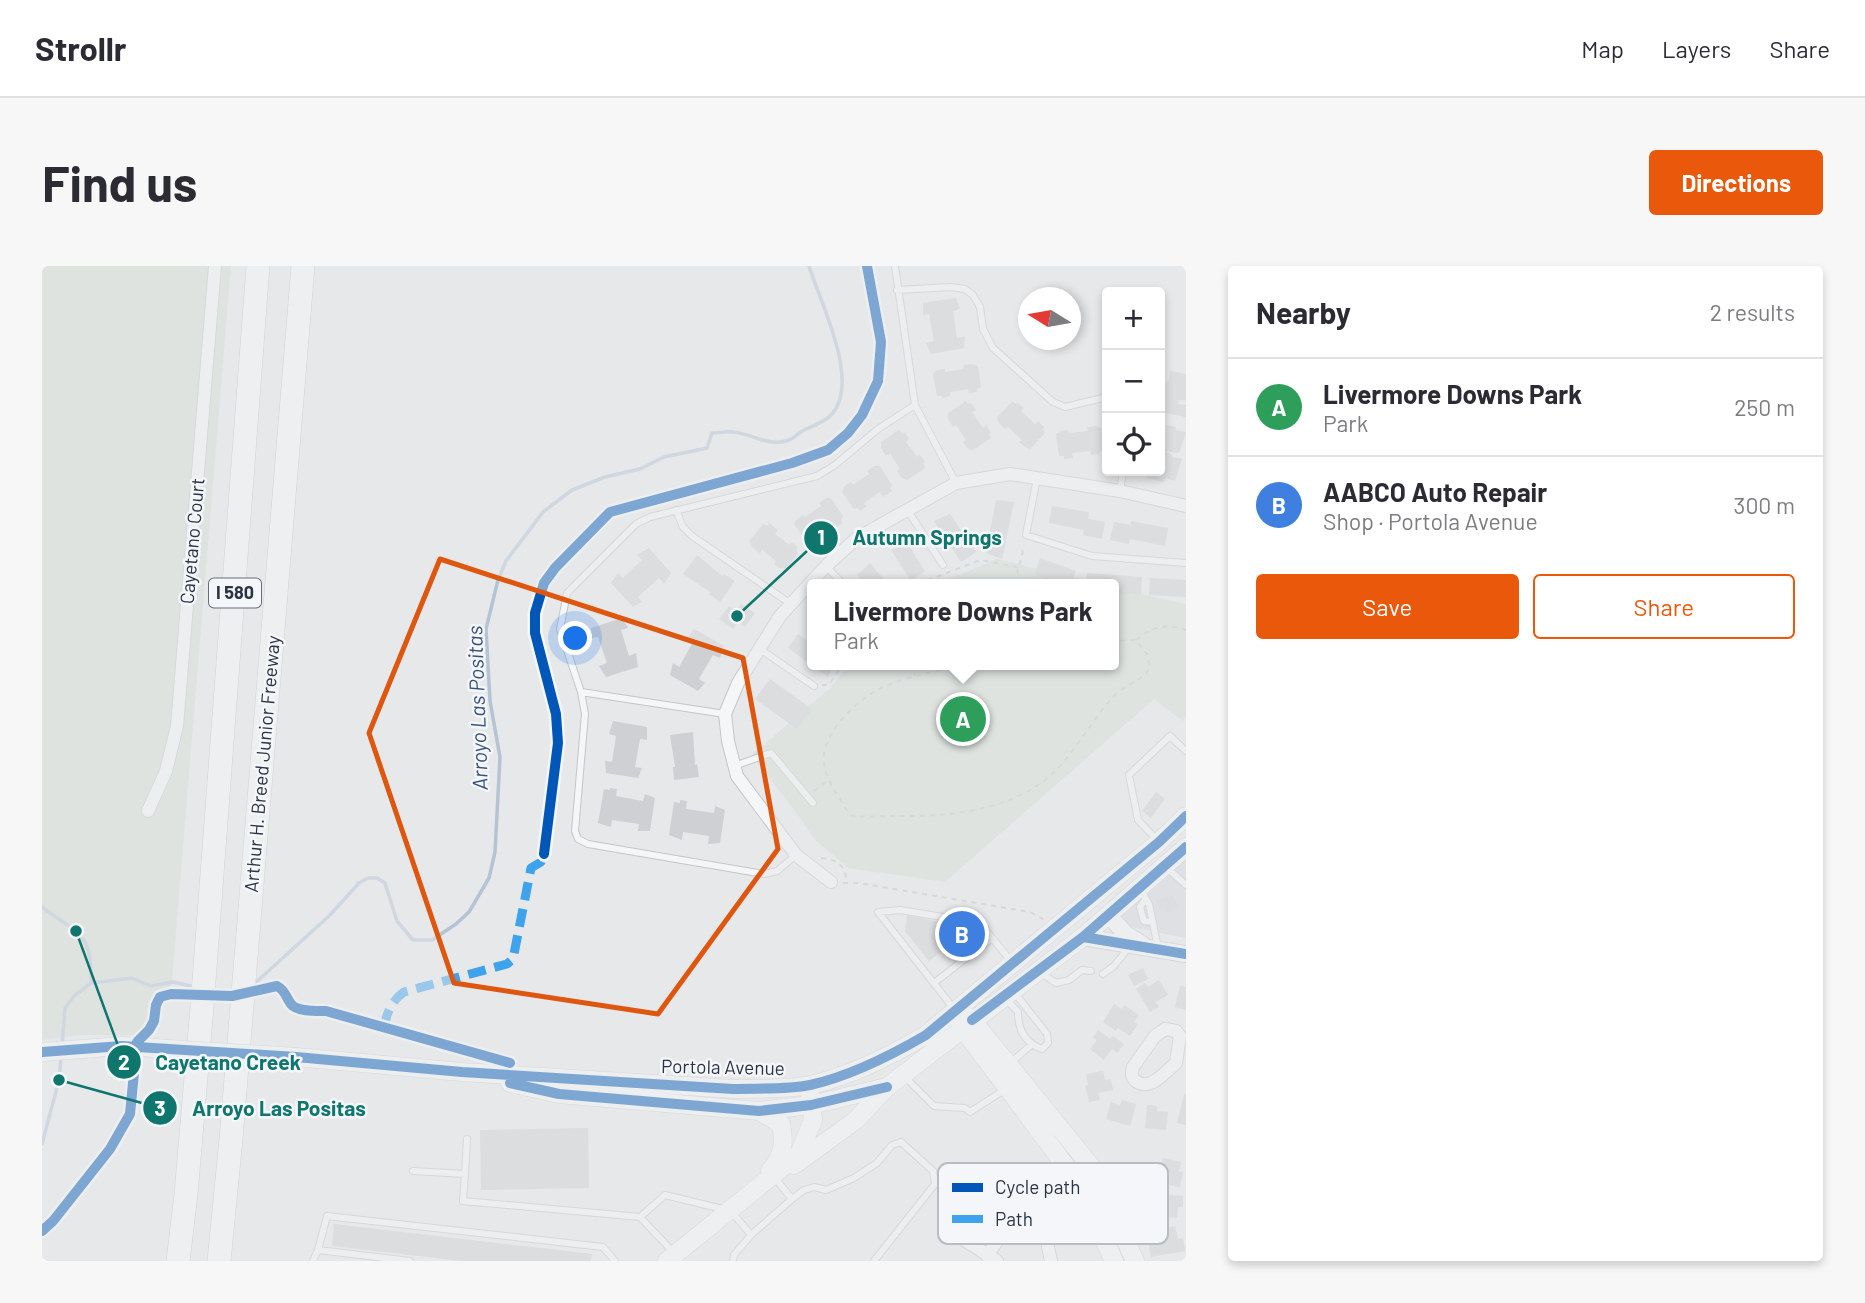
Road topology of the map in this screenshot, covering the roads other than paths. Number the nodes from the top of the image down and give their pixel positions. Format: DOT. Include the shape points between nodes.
graph roads {
  1 [pos="215,266"];
  2 [pos="258,266"];
  3 [pos="303,266"];
  4 [pos="895,266"];
  5 [pos="897,290"];
  6 [pos="1102,398"];
  7 [pos="915,405"];
  8 [pos="1122,476"];
  9 [pos="1037,478"];
  10 [pos="956,483"];
  11 [pos="1119,491"];
  12 [pos="1186,506"];
  13 [pos="676,510"];
  14 [pos="907,510"];
  15 [pos="1186,563"];
  16 [pos="943,565"];
  17 [pos="825,566"];
  18 [pos="813,579"];
  19 [pos="838,579"];
  20 [pos="807,586"];
  21 [pos="791,604"];
  22 [pos="760,649"];
  23 [pos="814,686"];
  24 [pos="581,692"];
  25 [pos="725,714"];
  26 [pos="1186,751"];
  27 [pos="734,766"];
  28 [pos="813,803"];
  29 [pos="148,811"];
  30 [pos="1186,816"];
  31 [pos="1159,842"];
  32 [pos="1186,847"];
  33 [pos="796,855"];
  34 [pos="1165,866"];
  35 [pos="831,882"];
  36 [pos="1186,885"];
  37 [pos="1143,893"];
  38 [pos="1082,906"];
  39 [pos="1099,928"];
  40 [pos="992,939"];
  41 [pos="1144,947"];
  42 [pos="1186,954"];
  43 [pos="1013,963"];
  44 [pos="1038,971"];
  45 [pos="1091,971"];
  46 [pos="1103,974"];
  47 [pos="934,984"];
  48 [pos="1008,993"];
  49 [pos="956,1011"];
  50 [pos="968,1024"];
  51 [pos="1031,1045"];
  52 [pos="42,1052"];
  53 [pos="1009,1064"];
  54 [pos="1181,1065"];
  55 [pos="462,1072"];
  56 [pos="904,1075"];
  57 [pos="810,1085"];
  58 [pos="887,1087"];
  59 [pos="1007,1088"];
  60 [pos="811,1105"];
  61 [pos="759,1111"];
  62 [pos="467,1139"];
  63 [pos="782,1155"];
  64 [pos="1064,1163"];
  65 [pos="1088,1163"];
  66 [pos="413,1171"];
  67 [pos="465,1174"];
  68 [pos="774,1176"];
  69 [pos="748,1196"];
  70 [pos="792,1199"];
  71 [pos="731,1210"];
  72 [pos="640,1217"];
  73 [pos="751,1235"];
  74 [pos="970,1244"];
  75 [pos="1106,1244"];
  76 [pos="1127,1244"];
  77 [pos="318,1250"];
  78 [pos="671,1258"];
  79 [pos="992,1258"];
  80 [pos="178,1261"];
  81 [pos="219,1261"];
  82 [pos="313,1261"];
  83 [pos="410,1261"];
  84 [pos="615,1261"];
  85 [pos="733,1261"];
  86 [pos="874,1261"];
  87 [pos="1114,1261"];
  88 [pos="1135,1261"];
  1 -- 29 [label="street, Cayetano Court" via="177,726 166,771"];
  2 -- 80 [label="highway, Arthur H. Breed Junior Freeway / I 580" via="209,920"];
  3 -- 81 [label="highway, Arthur H. Breed Junior Freeway / I 580"];
  4 -- 5 [label="lane"];
  5 -- 6 [label="lane" via="965,289 980,307 983,329 993,348 1052,402 1065,407"];
  5 -- 7 [label="lane"];
  7 -- 10 [label="lane"];
  7 -- 13 [label="lane" via="817,476"];
  8 -- 11 [label="lane"];
  9 -- 10 [label="street" via="1010,474"];
  9 -- 11 [label="street"];
  9 -- 15 [label="lane" via="1026,535 1092,556"];
  10 -- 14 [label="street"];
  11 -- 12 [label="street"];
  13 -- 21 [label="lane" via="682,527 692,536"];
  13 -- 24 [label="lane" via="636,524 567,593 560,629"];
  14 -- 16 [label="lane"];
  14 -- 17 [label="street" via="857,538"];
  17 -- 18 [label="street"];
  17 -- 19 [label="lane"];
  20 -- 21 [label="street"];
  21 -- 22 [label="street"];
  22 -- 23 [label="lane"];
  22 -- 25 [label="street"];
  24 -- 25 [label="lane"];
  24 -- 33 [label="lane" via="585,714 578,839 764,874 777,872"];
  25 -- 27 [label="street"];
  26 -- 31 [label="lane" via="1170,736 1129,775 1138,820"];
  27 -- 28 [label="lane" via="771,753"];
  27 -- 33 [label="street"];
  30 -- 31 [label="main road, Portola Avenue"];
  31 -- 38 [label="main road, Portola Avenue"];
  32 -- 34 [label="main road, Portola Avenue"];
  33 -- 35 [label="street"];
  34 -- 36 [label="lane"];
  34 -- 37 [label="main road, Portola Avenue"];
  37 -- 39 [label="main road, Portola Avenue"];
  37 -- 41 [label="lane" via="1153,922"];
  38 -- 39 [label="lane"];
  38 -- 43 [label="main road, Portola Avenue"];
  39 -- 41 [label="street"];
  39 -- 41 [label="street"];
  39 -- 44 [label="main road, Portola Avenue"];
  40 -- 43 [label="lane"];
  40 -- 47 [label="lane"];
  40 -- 47 [label="lane" via="980,923 900,910 878,912"];
  41 -- 42 [label="street"];
  41 -- 46 [label="lane"];
  43 -- 49 [label="main road, Portola Avenue"];
  44 -- 45 [label="lane" via="1056,983 1082,970"];
  44 -- 48 [label="main road, Portola Avenue"];
  47 -- 49 [label="lane"];
  48 -- 50 [label="main road, Portola Avenue"];
  48 -- 51 [label="lane" via="1018,1013 1018,1027"];
  48 -- 51 [label="lane" via="1047,1034 1048,1043 1042,1049"];
  49 -- 50 [label="main road"];
  49 -- 57 [label="main road, Portola Avenue" via="890,1056"];
  50 -- 53 [label="main road"];
  50 -- 56 [label="main road, Portola Avenue"];
  50 -- 59 [label="main road"];
  51 -- 53 [label="lane"];
  52 -- 55 [label="main road, Portola Avenue, bridge" via="122,1046"];
  53 -- 65 [label="main road"];
  54 -- 54 [label="street" via="1180,1036 1165,1029 1155,1036 1131,1073 1134,1080 1147,1085"];
  55 -- 57 [label="main road, Portola Avenue" via="733,1088"];
  55 -- 61 [label="main road, Portola Avenue" via="559,1094"];
  56 -- 58 [label="main road, Portola Avenue"];
  56 -- 59 [label="lane" via="934,1107 970,1112"];
  57 -- 60 [label="main road"];
  58 -- 60 [label="main road, Portola Avenue"];
  58 -- 68 [label="main road" via="856,1120"];
  59 -- 64 [label="main road"];
  60 -- 61 [label="main road, Portola Avenue"];
  60 -- 63 [label="main road"];
  60 -- 68 [label="main road" via="813,1120 799,1154"];
  61 -- 63 [label="main road" via="781,1124"];
  62 -- 67 [label="lane"];
  63 -- 69 [label="main road"];
  66 -- 67 [label="lane"];
  67 -- 72 [label="lane" via="463,1201"];
  68 -- 69 [label="main road"];
  68 -- 70 [label="lane"];
  69 -- 71 [label="main road"];
  70 -- 73 [label="lane"];
  70 -- 86 [label="lane" via="804,1190 826,1190 854,1178 901,1142 933,1171 935,1184"];
  71 -- 72 [label="lane" via="665,1195"];
  71 -- 73 [label="lane"];
  71 -- 78 [label="main road"];
  72 -- 78 [label="lane"];
  73 -- 85 [label="lane"];
  74 -- 79 [label="street"];
  75 -- 87 [label="main road"];
  76 -- 88 [label="main road"];
  77 -- 82 [label="lane"];
  77 -- 83 [label="lane"];
  77 -- 84 [label="lane" via="327,1216 603,1247"];
}
